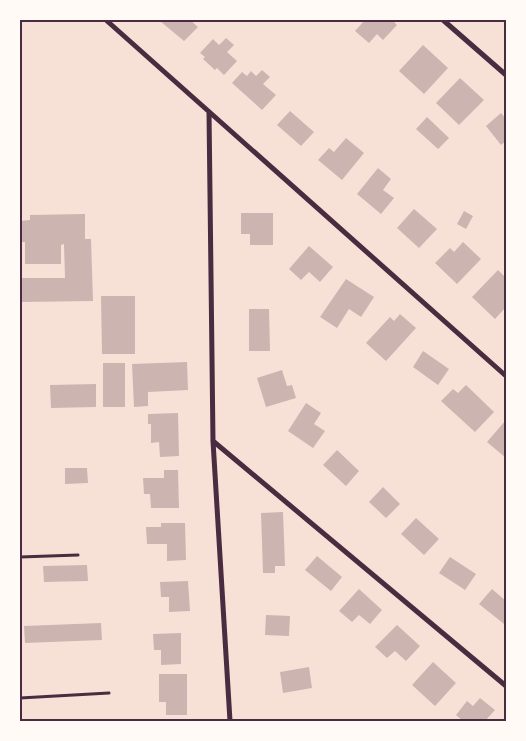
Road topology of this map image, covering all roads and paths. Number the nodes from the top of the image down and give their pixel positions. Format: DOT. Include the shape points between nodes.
graph roads {
  1 [pos="106,20"];
  2 [pos="443,20"];
  3 [pos="506,75"];
  4 [pos="209,112"];
  5 [pos="506,376"];
  6 [pos="213,441"];
  7 [pos="78,554"];
  8 [pos="20,557"];
  9 [pos="506,686"];
  10 [pos="109,694"];
  11 [pos="20,698"];
  12 [pos="230,721"];
  1 -- 4 [label="street"];
  2 -- 3 [label="street"];
  4 -- 5 [label="street"];
  4 -- 6 [label="street"];
  6 -- 9 [label="street"];
  6 -- 12 [label="street"];
  7 -- 8 [label="lane"];
  10 -- 11 [label="lane"];
}
